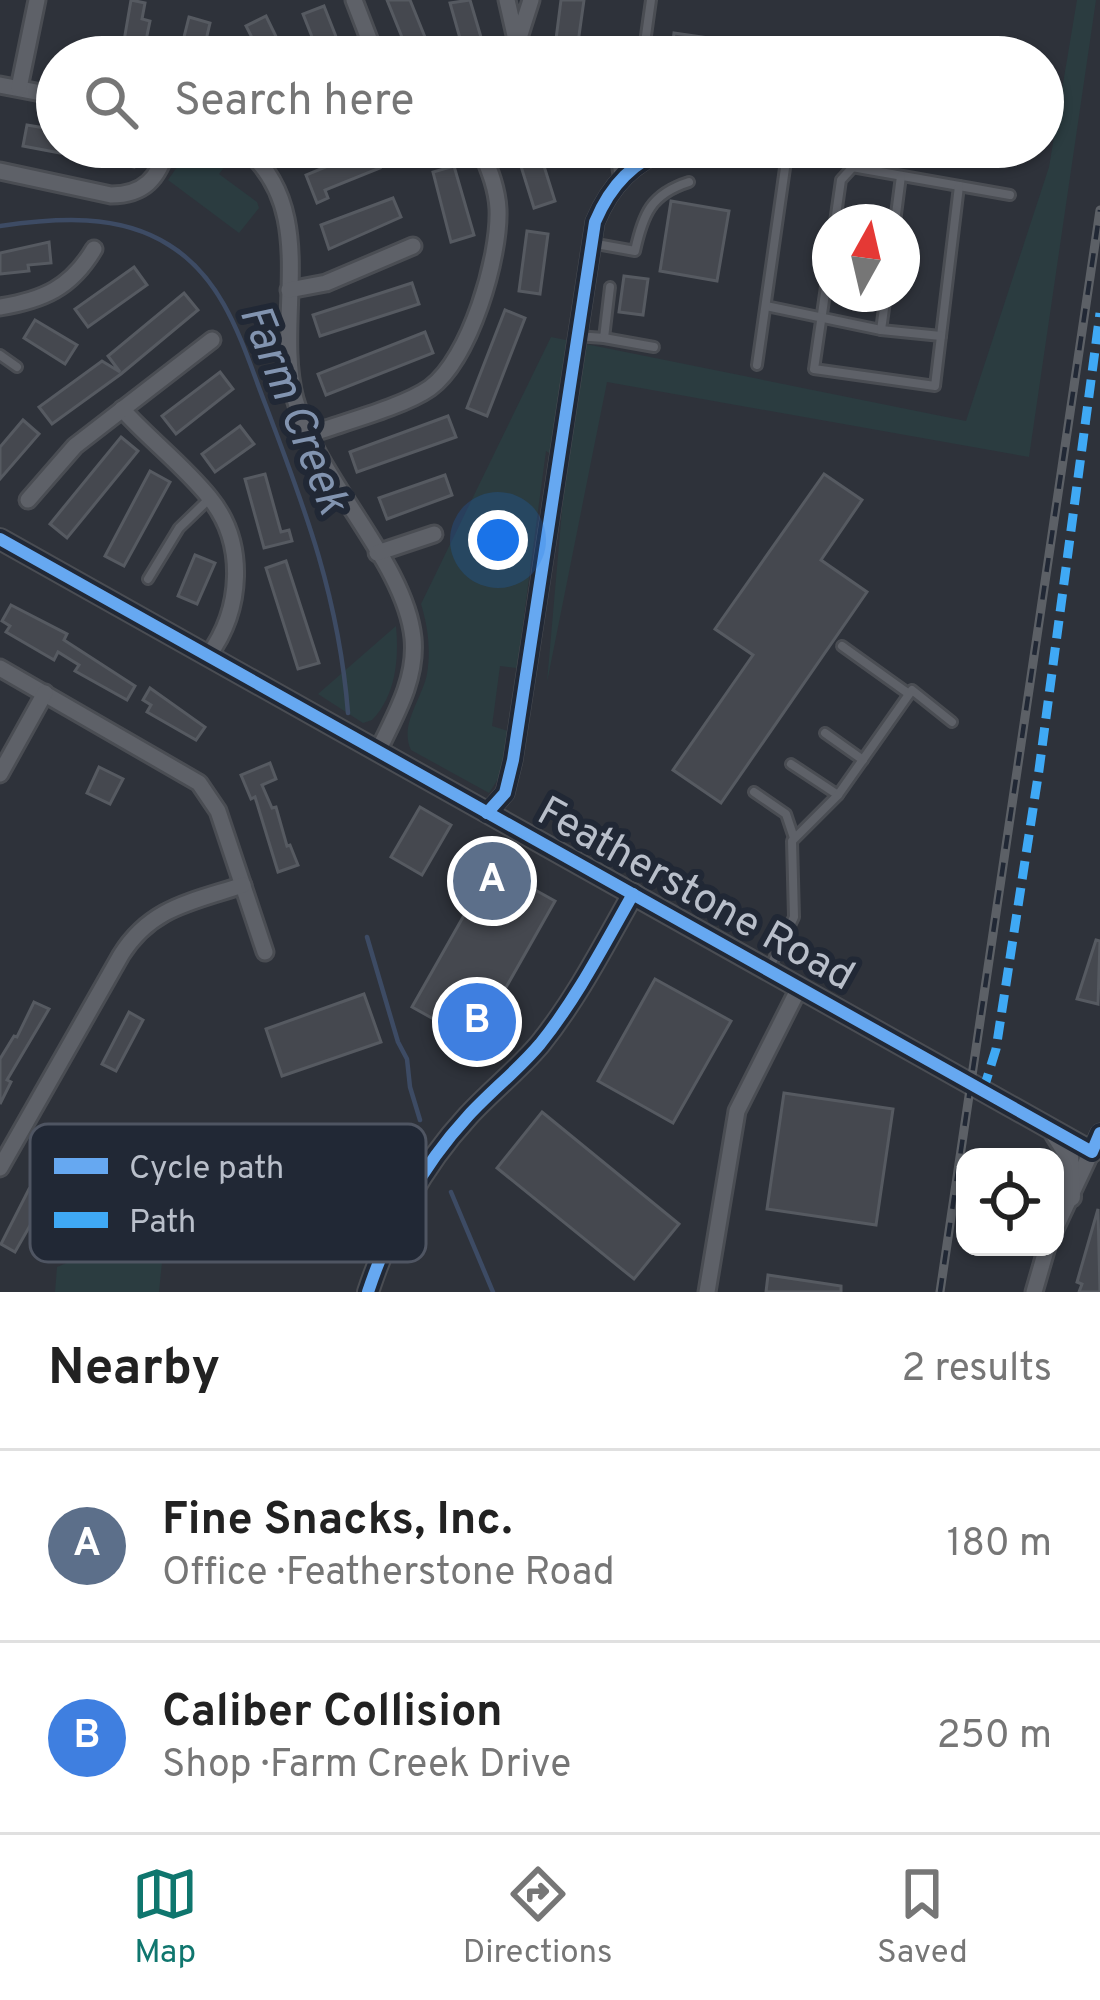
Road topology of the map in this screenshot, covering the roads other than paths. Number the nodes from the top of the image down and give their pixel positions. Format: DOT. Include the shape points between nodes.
graph roads {
  1 [pos="37,0"];
  2 [pos="354,0"];
  3 [pos="507,0"];
  4 [pos="531,0"];
  5 [pos="651,0"];
  6 [pos="368,36"];
  7 [pos="511,36"];
  8 [pos="518,36"];
  9 [pos="646,36"];
  10 [pos="0,85"];
  11 [pos="19,88"];
  12 [pos="36,92"];
  13 [pos="158,168"];
  14 [pos="264,168"];
  15 [pos="487,168"];
  16 [pos="618,168"];
  17 [pos="633,168"];
  18 [pos="785,168"];
  19 [pos="851,168"];
  20 [pos="857,168"];
  21 [pos="0,171"];
  22 [pos="901,176"];
  23 [pos="620,180"];
  24 [pos="689,182"];
  25 [pos="959,186"];
  26 [pos="1010,195"];
  27 [pos="838,204"];
  28 [pos="897,204"];
  29 [pos="590,243"];
  30 [pos="413,246"];
  31 [pos="94,249"];
  32 [pos="610,287"];
  33 [pos="289,290"];
  34 [pos="765,306"];
  35 [pos="0,308"];
  36 [pos="822,312"];
  37 [pos="884,312"];
  38 [pos="822,315"];
  39 [pos="881,330"];
  40 [pos="575,336"];
  41 [pos="941,336"];
  42 [pos="604,338"];
  43 [pos="212,340"];
  44 [pos="654,347"];
  45 [pos="0,355"];
  46 [pos="757,365"];
  47 [pos="17,367"];
  48 [pos="122,409"];
  49 [pos="308,435"];
  50 [pos="210,498"];
  51 [pos="28,500"];
  52 [pos="434,534"];
  53 [pos="0,539"];
  54 [pos="376,553"];
  55 [pos="148,579"];
  56 [pos="842,646"];
  57 [pos="208,656"];
  58 [pos="0,668"];
  59 [pos="45,693"];
  60 [pos="909,694"];
  61 [pos="952,722"];
  62 [pos="825,733"];
  63 [pos="378,751"];
  64 [pos="863,760"];
  65 [pos="791,764"];
  66 [pos="0,774"];
  67 [pos="754,792"];
  68 [pos="838,795"];
  69 [pos="488,813"];
  70 [pos="794,839"];
  71 [pos="243,885"];
  72 [pos="633,895"];
  73 [pos="265,952"];
  74 [pos="768,970"];
  75 [pos="800,988"];
  76 [pos="1052,1130"];
  77 [pos="1100,1133"];
  78 [pos="1092,1152"];
  79 [pos="0,1168"];
  80 [pos="426,1170"];
  81 [pos="1071,1197"];
  82 [pos="1064,1211"];
  83 [pos="1044,1256"];
  84 [pos="378,1262"];
  85 [pos="368,1292"];
  86 [pos="707,1292"];
  87 [pos="1034,1292"];
  1 -- 11 [label="street"];
  2 -- 6 [label="street"];
  3 -- 7 [label="street"];
  4 -- 8 [label="street"];
  5 -- 9 [label="lane"];
  10 -- 11 [label="street"];
  11 -- 12 [label="street"];
  13 -- 21 [label="street" via="152,181 111,195"];
  14 -- 33 [label="street" via="286,212"];
  15 -- 49 [label="street" via="496,241 455,359 422,393"];
  16 -- 23 [label="lane"];
  17 -- 23 [label="street"];
  18 -- 34 [label="lane"];
  19 -- 27 [label="lane"];
  20 -- 22 [label="lane"];
  22 -- 25 [label="lane"];
  22 -- 28 [label="lane"];
  23 -- 29 [label="street"];
  24 -- 29 [label="lane" via="649,204 635,251"];
  25 -- 26 [label="lane"];
  25 -- 41 [label="lane"];
  29 -- 40 [label="street"];
  30 -- 33 [label="street"];
  31 -- 35 [label="street" via="58,291"];
  32 -- 42 [label="lane"];
  33 -- 49 [label="street" via="290,377"];
  34 -- 38 [label="lane"];
  34 -- 46 [label="lane"];
  36 -- 38 [label="lane"];
  37 -- 39 [label="lane"];
  38 -- 39 [label="lane"];
  38 -- 41 [label="lane" via="814,369 935,386"];
  39 -- 41 [label="lane"];
  40 -- 42 [label="lane"];
  40 -- 69 [label="street" via="512,760 505,793"];
  42 -- 44 [label="lane"];
  43 -- 48 [label="street"];
  45 -- 47 [label="lane"];
  48 -- 50 [label="street"];
  48 -- 51 [label="street" via="75,446"];
  49 -- 54 [label="street"];
  50 -- 55 [label="lane" via="179,528"];
  50 -- 57 [label="street" via="233,546 236,585"];
  52 -- 54 [label="street"];
  53 -- 57 [label="street, Featherstone Road"];
  54 -- 63 [label="street" via="402,598 413,645 405,691"];
  56 -- 60 [label="lane"];
  57 -- 63 [label="street, Featherstone Road"];
  58 -- 59 [label="street"];
  59 -- 66 [label="street"];
  59 -- 71 [label="street" via="199,782"];
  60 -- 61 [label="lane"];
  60 -- 64 [label="lane"];
  62 -- 64 [label="lane"];
  63 -- 69 [label="street, Featherstone Road"];
  64 -- 68 [label="lane"];
  65 -- 68 [label="lane"];
  67 -- 70 [label="lane" via="786,814"];
  68 -- 70 [label="lane"];
  69 -- 72 [label="street, Featherstone Road"];
  70 -- 74 [label="lane" via="794,916"];
  71 -- 73 [label="street"];
  71 -- 79 [label="street" via="141,928"];
  72 -- 74 [label="street, Featherstone Road"];
  72 -- 80 [label="street" via="559,1018"];
  74 -- 75 [label="street, Featherstone Road"];
  75 -- 76 [label="street, Featherstone Road"];
  75 -- 86 [label="street" via="737,1111"];
  76 -- 78 [label="street, Featherstone Road"];
  76 -- 81 [label="street" via="1069,1156"];
  77 -- 78 [label="street"];
  78 -- 81 [label="street"];
  81 -- 82 [label="street"];
  83 -- 87 [label="street"];
  84 -- 85 [label="street"];
}
